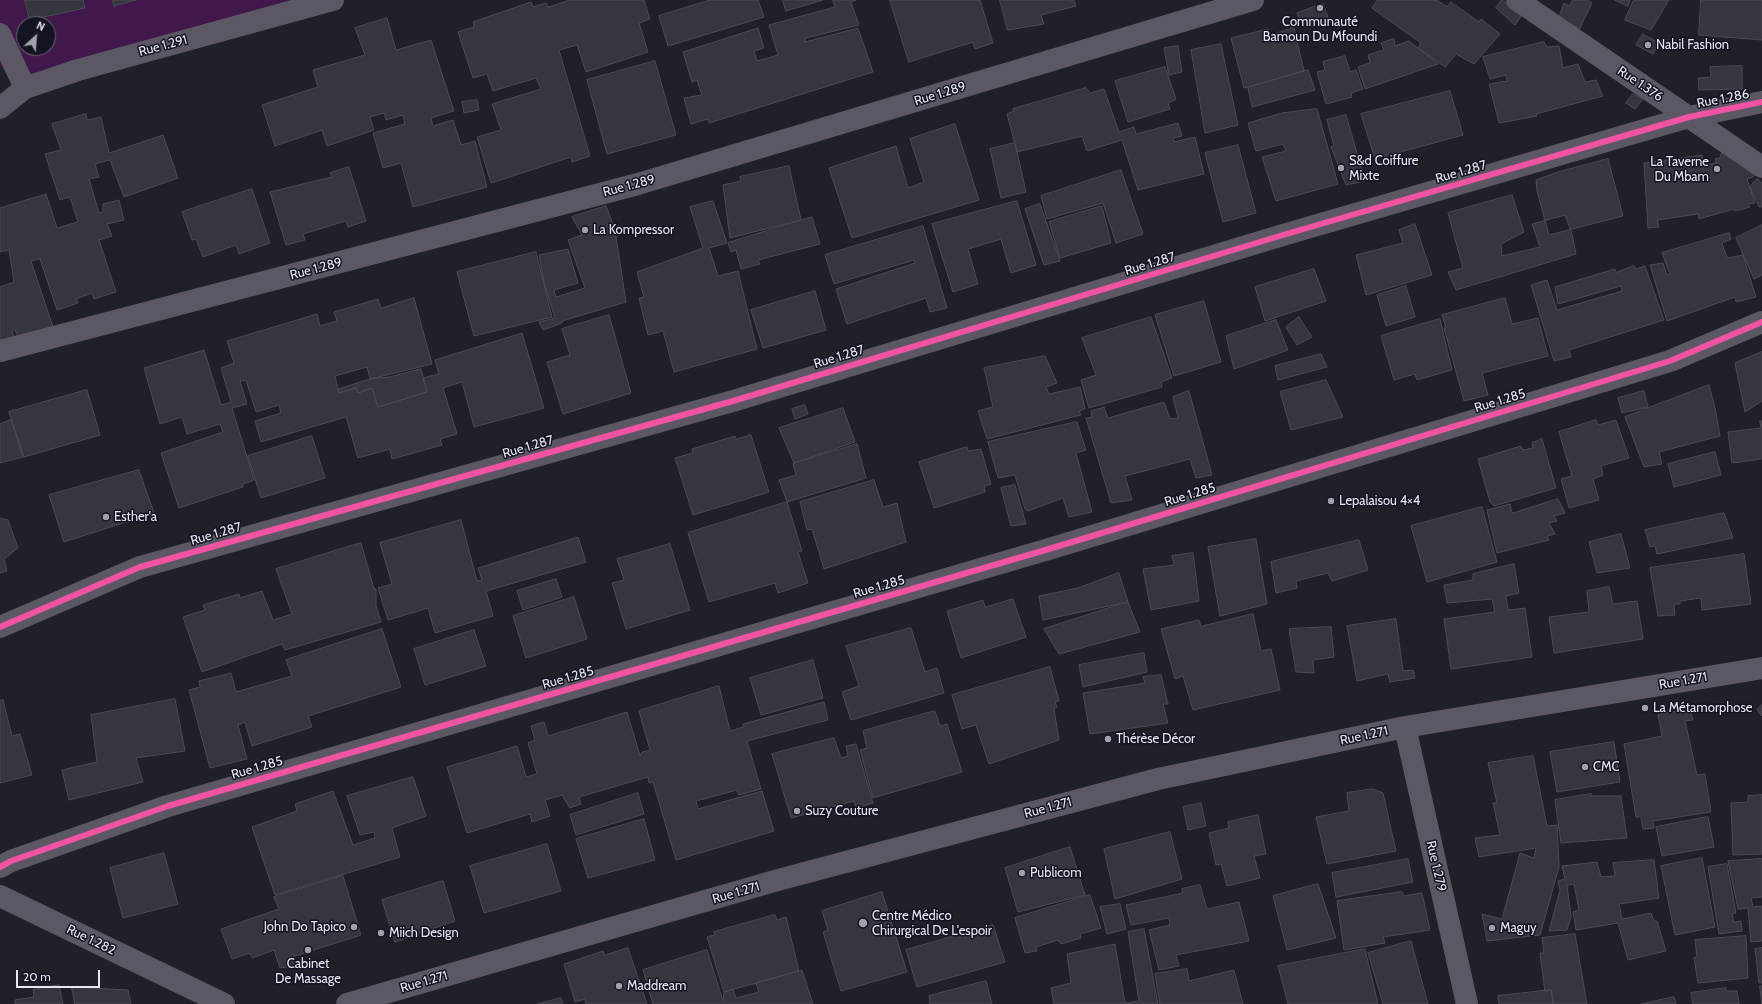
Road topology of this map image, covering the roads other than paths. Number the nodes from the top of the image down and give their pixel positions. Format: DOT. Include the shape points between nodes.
graph roads {
  1 [pos="333,0"];
  2 [pos="1253,0"];
  3 [pos="1517,0"];
  4 [pos="0,34"];
  5 [pos="25,88"];
  6 [pos="1762,102"];
  7 [pos="0,108"];
  8 [pos="1689,117"];
  9 [pos="1762,167"];
  10 [pos="1762,322"];
  11 [pos="0,351"];
  12 [pos="0,627"];
  13 [pos="1762,668"];
  14 [pos="1405,727"];
  15 [pos="0,866"];
  16 [pos="0,896"];
  17 [pos="224,1004"];
  18 [pos="347,1004"];
  19 [pos="1467,1004"];
  1 -- 5 [label="street, Rue 1.291" via="78,70"];
  2 -- 11 [label="street, Rue 1.289" via="638,184"];
  3 -- 8 [label="street, Rue 1.376"];
  4 -- 5 [label="street"];
  5 -- 7 [label="street, Rue 1.291"];
  6 -- 8 [label="street, Rue 1.286"];
  8 -- 9 [label="street, Rue 1.376"];
  8 -- 12 [label="street, Rue 1.287" via="1291,233 733,401 140,567"];
  10 -- 15 [label="street, Rue 1.285" via="1670,361 1056,546 168,806"];
  13 -- 14 [label="street, Rue 1.271"];
  14 -- 18 [label="street, Rue 1.271" via="1158,779 778,880"];
  14 -- 19 [label="street, Rue 1.279"];
  16 -- 17 [label="street, Rue 1.282"];
}
